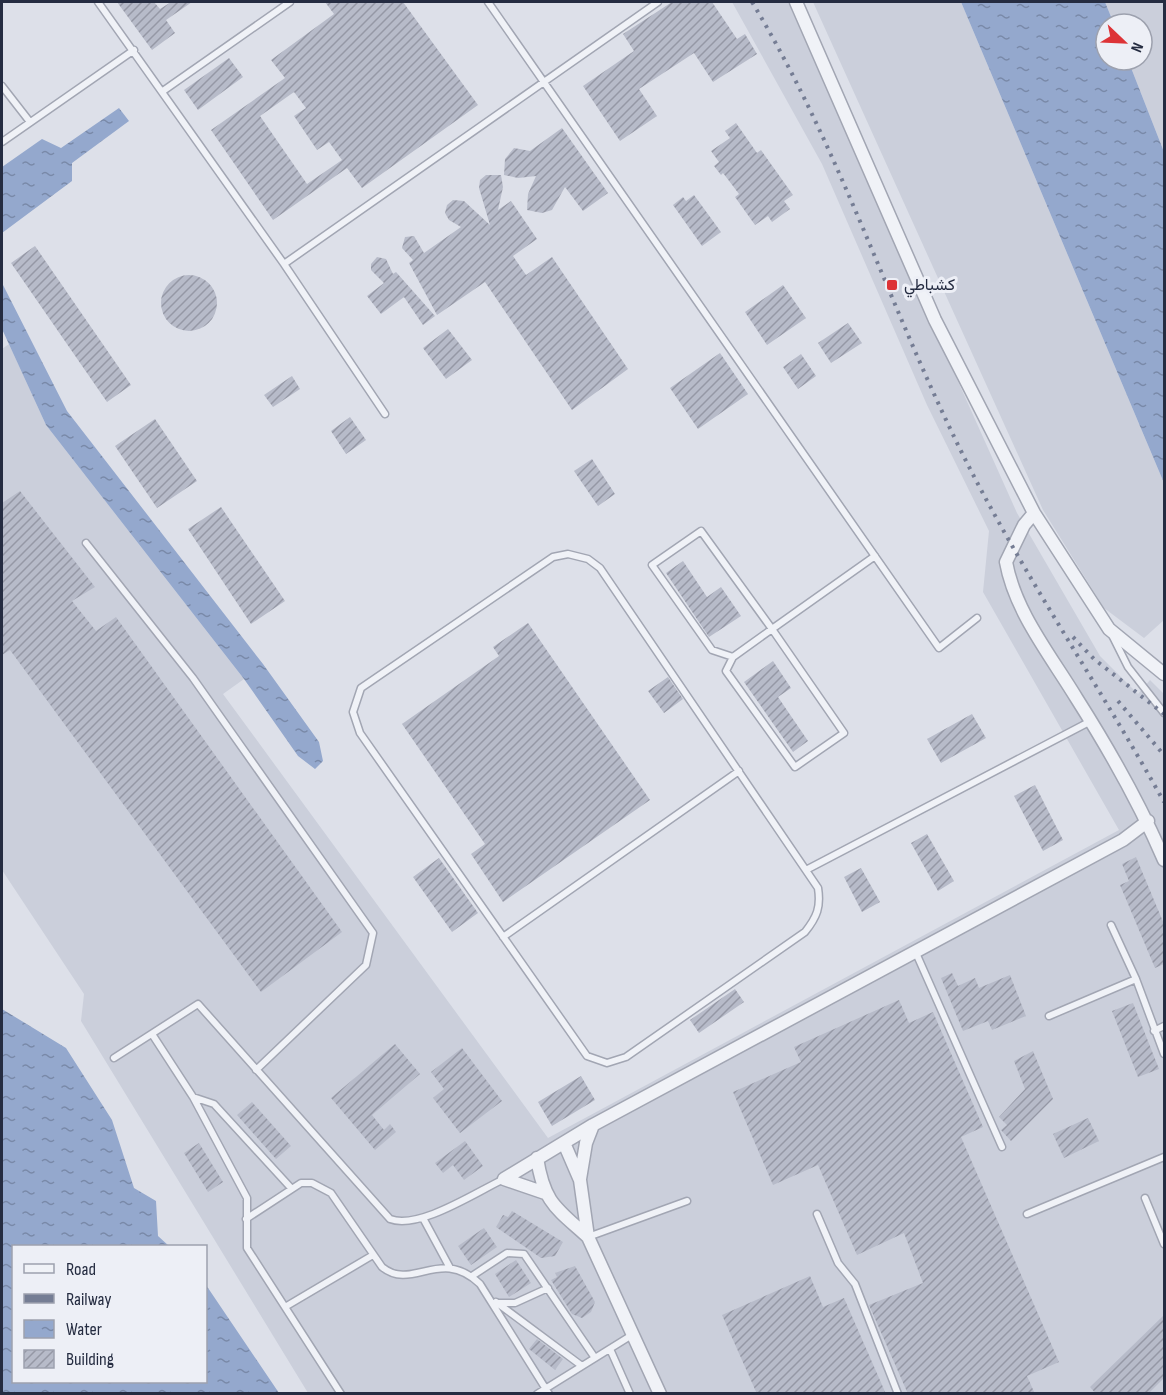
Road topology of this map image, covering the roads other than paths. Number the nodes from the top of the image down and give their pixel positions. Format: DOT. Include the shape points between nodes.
graph roads {
  1 [pos="98,2"];
  2 [pos="291,2"];
  3 [pos="488,2"];
  4 [pos="658,2"];
  5 [pos="796,2"];
  6 [pos="134,50"];
  7 [pos="544,82"];
  8 [pos="2,86"];
  9 [pos="163,92"];
  10 [pos="30,122"];
  11 [pos="2,142"];
  12 [pos="284,264"];
  13 [pos="385,414"];
  14 [pos="1034,513"];
  15 [pos="86,543"];
  16 [pos="875,556"];
  17 [pos="977,618"];
  18 [pos="772,629"];
  19 [pos="1109,629"];
  20 [pos="733,657"];
  21 [pos="1164,674"];
  22 [pos="1164,713"];
  23 [pos="1091,721"];
  24 [pos="739,771"];
  25 [pos="1148,821"];
  26 [pos="1164,860"];
  27 [pos="806,870"];
  28 [pos="1111,925"];
  29 [pos="503,938"];
  30 [pos="915,953"];
  31 [pos="1136,979"];
  32 [pos="1049,1016"];
  33 [pos="1164,1026"];
  34 [pos="1154,1031"];
  35 [pos="152,1034"];
  36 [pos="1164,1054"];
  37 [pos="114,1058"];
  38 [pos="256,1070"];
  39 [pos="193,1097"];
  40 [pos="593,1125"];
  41 [pos="564,1143"];
  42 [pos="1002,1147"];
  43 [pos="1164,1157"];
  44 [pos="537,1158"];
  45 [pos="504,1179"];
  46 [pos="580,1180"];
  47 [pos="291,1188"];
  48 [pos="544,1193"];
  49 [pos="1145,1198"];
  50 [pos="687,1201"];
  51 [pos="817,1214"];
  52 [pos="1027,1214"];
  53 [pos="423,1218"];
  54 [pos="246,1219"];
  55 [pos="588,1237"];
  56 [pos="1164,1244"];
  57 [pos="373,1255"];
  58 [pos="450,1268"];
  59 [pos="472,1276"];
  60 [pos="548,1288"];
  61 [pos="485,1291"];
  62 [pos="496,1302"];
  63 [pos="285,1307"];
  64 [pos="632,1335"];
  65 [pos="610,1349"];
  66 [pos="595,1358"];
  67 [pos="582,1366"];
  68 [pos="548,1391"];
  69 [pos="341,1394"];
  70 [pos="537,1394"];
  71 [pos="630,1394"];
  72 [pos="660,1394"];
  73 [pos="898,1394"];
  1 -- 6 [label="lane"];
  2 -- 9 [label="lane"];
  3 -- 7 [label="lane"];
  4 -- 7 [label="lane"];
  5 -- 14 [label="street" via="935,320"];
  6 -- 9 [label="lane"];
  6 -- 10 [label="lane"];
  7 -- 12 [label="lane"];
  7 -- 16 [label="lane"];
  8 -- 10 [label="lane"];
  9 -- 12 [label="lane"];
  10 -- 11 [label="lane"];
  12 -- 13 [label="lane"];
  14 -- 19 [label="street"];
  14 -- 23 [label="street" via="1006,562 1010,581 1015,597"];
  15 -- 38 [label="lane" via="194,678 373,933 366,965"];
  16 -- 17 [label="lane" via="939,648"];
  16 -- 18 [label="lane"];
  18 -- 20 [label="lane"];
  18 -- 20 [label="lane" via="701,531 652,565 712,650"];
  18 -- 20 [label="lane" via="844,733 795,767 726,671"];
  19 -- 21 [label="street"];
  19 -- 22 [label="lane" via="1128,667"];
  23 -- 25 [label="street"];
  23 -- 27 [label="lane"];
  24 -- 27 [label="lane"];
  24 -- 29 [label="lane"];
  24 -- 29 [label="lane" via="600,568 588,559 568,554 553,557 361,688 353,712 360,733"];
  25 -- 26 [label="street"];
  25 -- 30 [label="street" via="1123,840"];
  27 -- 29 [label="lane" via="818,888 820,904 815,920 805,932 626,1057 607,1063 587,1056"];
  28 -- 31 [label="lane"];
  30 -- 40 [label="street"];
  30 -- 42 [label="lane"];
  31 -- 32 [label="lane"];
  31 -- 34 [label="lane"];
  33 -- 34 [label="lane"];
  34 -- 36 [label="lane"];
  35 -- 37 [label="lane"];
  35 -- 38 [label="lane" via="198,1004"];
  35 -- 39 [label="lane"];
  38 -- 53 [label="lane" via="390,1219 399,1223"];
  39 -- 47 [label="lane" via="214,1104"];
  39 -- 54 [label="lane" via="247,1198"];
  40 -- 41 [label="street"];
  40 -- 46 [label="street"];
  41 -- 44 [label="street"];
  41 -- 46 [label="street"];
  43 -- 52 [label="lane"];
  44 -- 45 [label="street"];
  44 -- 48 [label="street"];
  45 -- 48 [label="street"];
  45 -- 53 [label="lane"];
  46 -- 55 [label="street"];
  47 -- 54 [label="lane"];
  47 -- 57 [label="lane" via="312,1183 331,1193"];
  48 -- 55 [label="street"];
  49 -- 56 [label="lane"];
  50 -- 55 [label="lane"];
  51 -- 73 [label="lane" via="838,1263 855,1284"];
  53 -- 58 [label="lane"];
  54 -- 63 [label="lane" via="247,1248"];
  55 -- 64 [label="street"];
  57 -- 58 [label="lane" via="397,1277 437,1267"];
  57 -- 63 [label="lane"];
  58 -- 59 [label="lane"];
  59 -- 60 [label="lane" via="516,1251 530,1260"];
  59 -- 61 [label="lane"];
  60 -- 62 [label="lane" via="515,1304"];
  60 -- 66 [label="lane"];
  61 -- 62 [label="lane"];
  61 -- 68 [label="lane"];
  62 -- 67 [label="lane"];
  63 -- 69 [label="lane"];
  64 -- 65 [label="lane"];
  64 -- 72 [label="street"];
  65 -- 66 [label="lane"];
  65 -- 71 [label="lane"];
  66 -- 67 [label="lane"];
  67 -- 68 [label="lane"];
  68 -- 70 [label="lane"];
}
